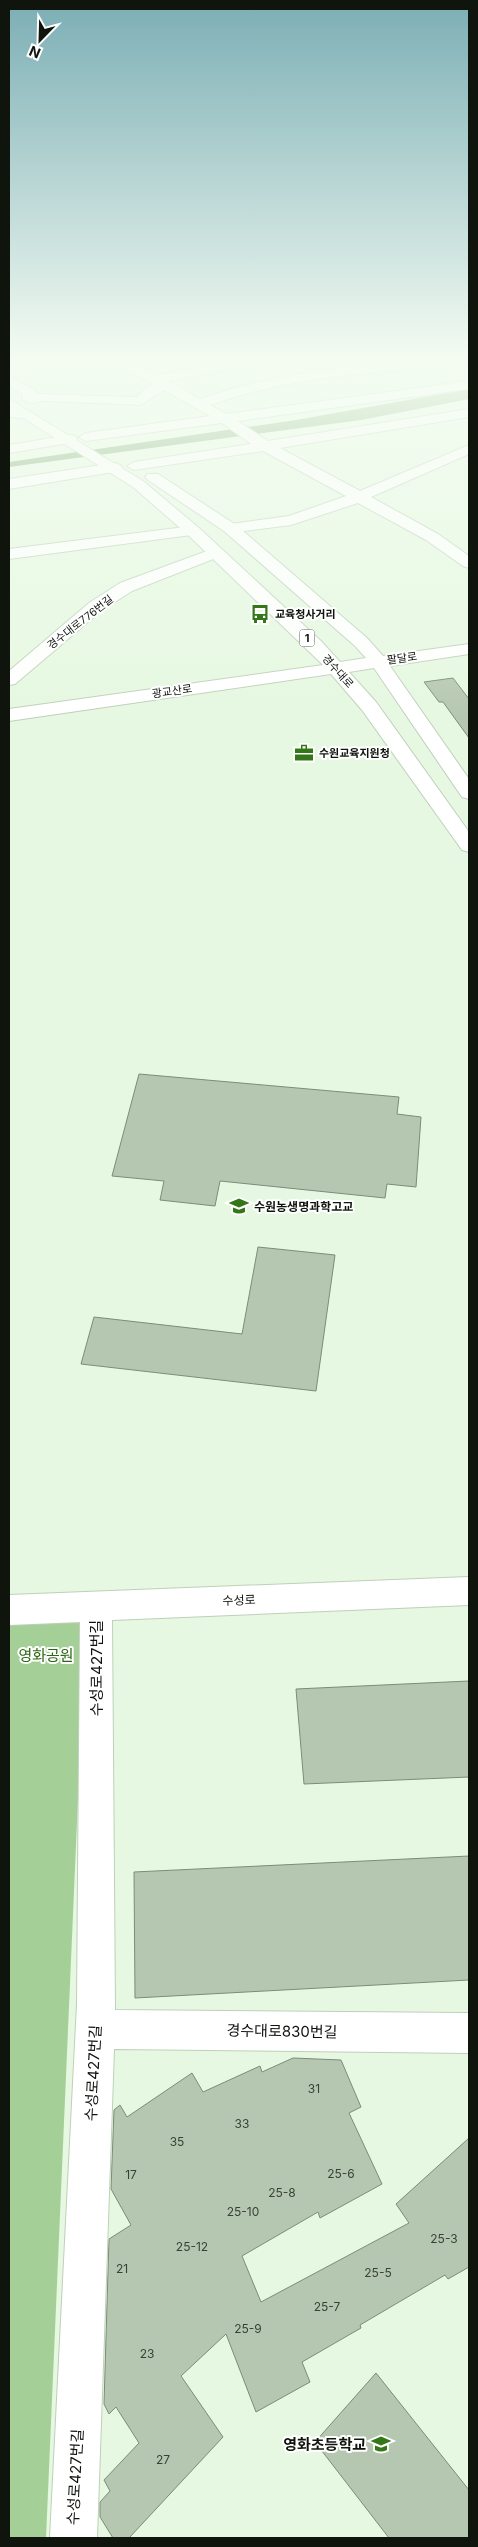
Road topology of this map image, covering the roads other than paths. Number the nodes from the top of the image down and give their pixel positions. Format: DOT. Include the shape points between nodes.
graph roads {
  1 [pos="28,481"];
  2 [pos="135,481"];
  3 [pos="148,481"];
  4 [pos="329,481"];
  5 [pos="396,481"];
  6 [pos="9,484"];
  7 [pos="359,497"];
  8 [pos="230,528"];
  9 [pos="193,531"];
  10 [pos="469,544"];
  11 [pos="446,547"];
  12 [pos="215,552"];
  13 [pos="9,554"];
  14 [pos="469,564"];
  15 [pos="469,649"];
  16 [pos="378,661"];
  17 [pos="335,667"];
  18 [pos="9,680"];
  19 [pos="9,715"];
  20 [pos="469,793"];
  21 [pos="469,846"];
  22 [pos="469,1591"];
  23 [pos="96,1606"];
  24 [pos="9,1610"];
  25 [pos="95,2029"];
  26 [pos="469,2033"];
  27 [pos="73,2538"];
  1 -- 6 [label="street"];
  2 -- 9 [label="street, 경수대로 / 1"];
  3 -- 8 [label="street, 1"];
  4 -- 7 [label="street"];
  5 -- 7 [label="street"];
  7 -- 8 [label="street" via="291,520"];
  7 -- 11 [label="street"];
  8 -- 16 [label="street, 1" via="361,642"];
  9 -- 12 [label="street, 경수대로 / 1"];
  9 -- 13 [label="street"];
  10 -- 11 [label="street"];
  11 -- 14 [label="street"];
  12 -- 17 [label="street, 경수대로 / 1" via="316,645"];
  12 -- 18 [label="street, 경수대로776번길" via="126,587 95,607"];
  15 -- 16 [label="street, 팔달로"];
  16 -- 17 [label="street, 팔달로"];
  16 -- 20 [label="street, 1"];
  17 -- 19 [label="street, 광교산로"];
  17 -- 21 [label="street, 경수대로 / 1" via="369,706"];
  22 -- 23 [label="street, 수성로"];
  23 -- 24 [label="street, 수성로"];
  23 -- 25 [label="street, 수성로427번길"];
  25 -- 26 [label="street, 경수대로830번길"];
  25 -- 27 [label="street, 수성로427번길"];
}
